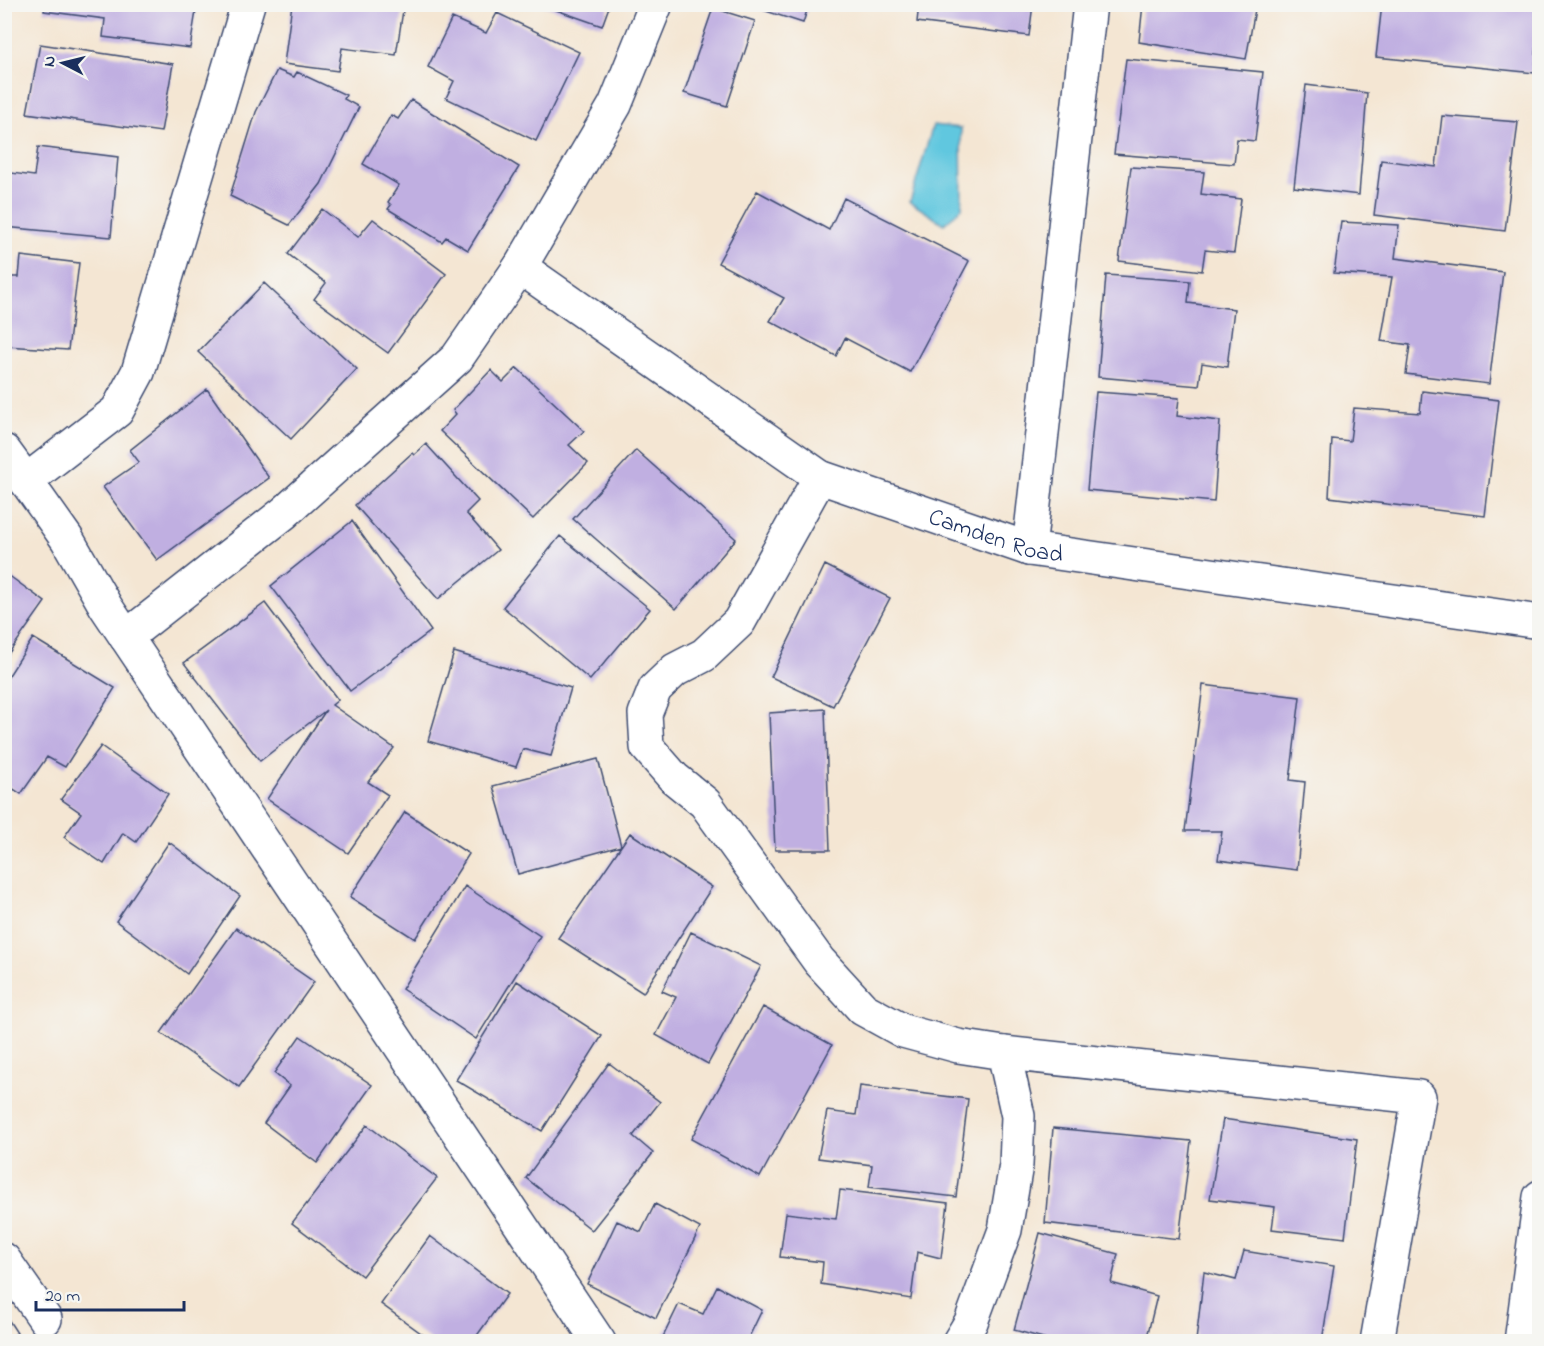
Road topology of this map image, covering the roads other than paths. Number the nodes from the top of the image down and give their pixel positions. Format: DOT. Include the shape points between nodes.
graph roads {
  1 [pos="248,4"];
  2 [pos="656,4"];
  3 [pos="1090,4"];
  4 [pos="520,267"];
  5 [pos="4,451"];
  6 [pos="820,477"];
  7 [pos="26,481"];
  8 [pos="1029,549"];
  9 [pos="1539,622"];
  10 [pos="126,637"];
  11 [pos="1004,1053"];
  12 [pos="1539,1197"];
  13 [pos="4,1260"];
  14 [pos="45,1319"];
  15 [pos="599,1341"];
  16 [pos="959,1341"];
  17 [pos="1377,1341"];
  18 [pos="1521,1341"];
  1 -- 7 [label="street" via="138,372 117,411"];
  2 -- 4 [label="street" via="615,105"];
  3 -- 8 [label="street"];
  4 -- 6 [label="street, Camden Road"];
  4 -- 10 [label="street" via="457,358 284,513"];
  5 -- 7 [label="street"];
  6 -- 8 [label="street, Camden Road"];
  6 -- 11 [label="street" via="739,622 704,655 675,670 655,689 645,714 647,747 674,778 705,803 819,961 863,1009 903,1031"];
  7 -- 10 [label="street" via="67,539"];
  8 -- 9 [label="street, Camden Road"];
  10 -- 15 [label="street"];
  11 -- 16 [label="street" via="1018,1116 1016,1165 1005,1230 971,1322"];
  11 -- 17 [label="street" via="1419,1097"];
  12 -- 18 [label="street"];
  13 -- 14 [label="street"];
}
